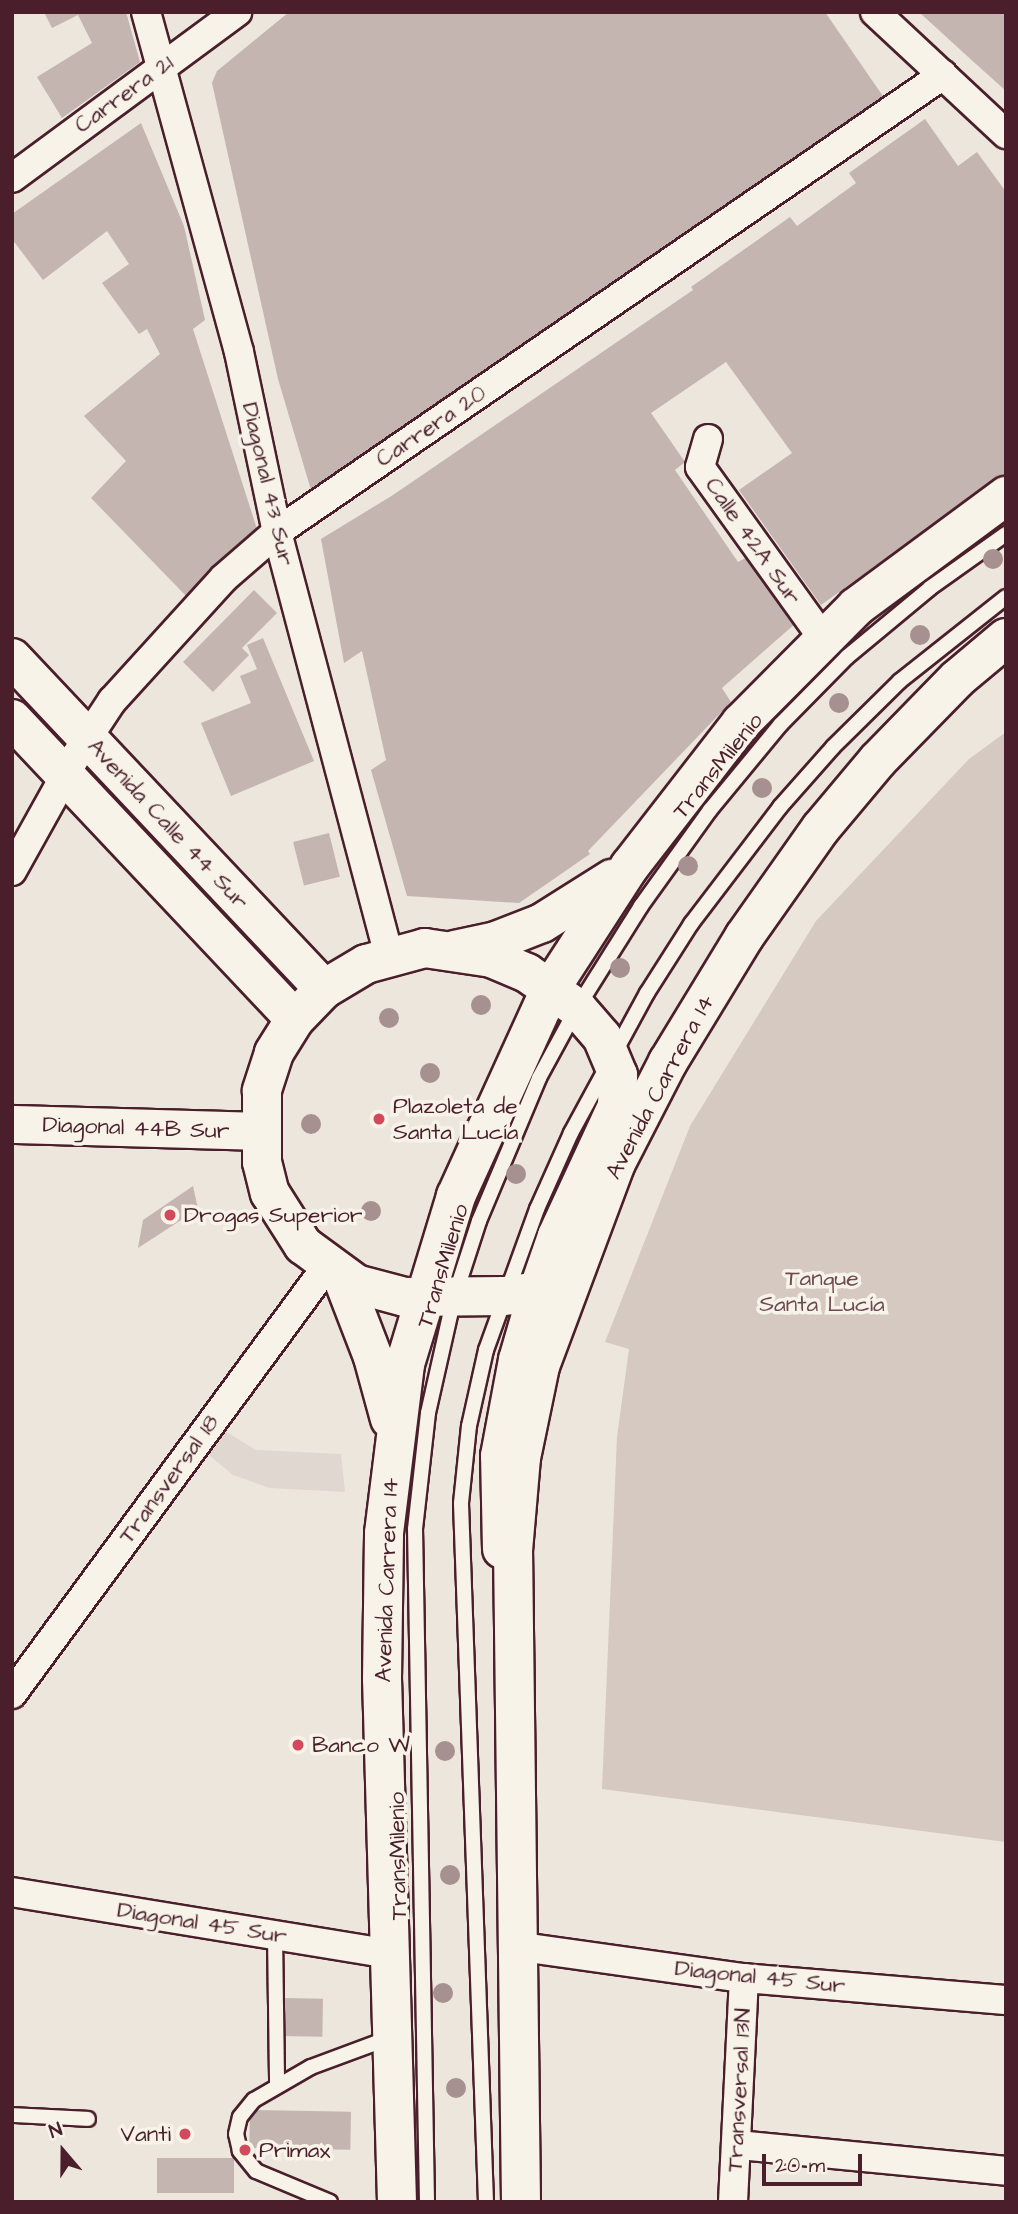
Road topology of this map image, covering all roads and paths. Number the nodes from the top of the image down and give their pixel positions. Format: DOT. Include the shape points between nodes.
graph roads {
  1 [pos="146,12"];
  2 [pos="237,12"];
  3 [pos="875,12"];
  4 [pos="161,68"];
  5 [pos="943,75"];
  6 [pos="1006,134"];
  7 [pos="12,178"];
  8 [pos="708,439"];
  9 [pos="1006,496"];
  10 [pos="277,532"];
  11 [pos="1006,534"];
  12 [pos="1006,597"];
  13 [pos="822,637"];
  14 [pos="1006,638"];
  15 [pos="12,658"];
  16 [pos="12,719"];
  17 [pos="88,738"];
  18 [pos="65,775"];
  19 [pos="630,866"];
  20 [pos="12,871"];
  21 [pos="454,950"];
  22 [pos="389,957"];
  23 [pos="324,989"];
  24 [pos="564,998"];
  25 [pos="295,1018"];
  26 [pos="611,1056"];
  27 [pos="12,1124"];
  28 [pos="261,1131"];
  29 [pos="334,1270"];
  30 [pos="537,1291"];
  31 [pos="438,1298"];
  32 [pos="393,1434"];
  33 [pos="12,1694"];
  34 [pos="12,1892"];
  35 [pos="275,1935"];
  36 [pos="515,1946"];
  37 [pos="391,1954"];
  38 [pos="744,1978"];
  39 [pos="1006,2000"];
  40 [pos="393,2036"];
  41 [pos="277,2086"];
  42 [pos="12,2115"];
  43 [pos="88,2119"];
  44 [pos="738,2145"];
  45 [pos="1006,2171"];
  46 [pos="330,2202"];
  47 [pos="397,2202"];
  48 [pos="427,2202"];
  49 [pos="486,2202"];
  50 [pos="521,2202"];
  51 [pos="733,2202"];
  1 -- 4 [label="street, Diagonal 43 Sur"];
  2 -- 4 [label="street, Carrera 21"];
  3 -- 5 [label="street"];
  4 -- 7 [label="street, Carrera 21"];
  4 -- 10 [label="street, Diagonal 43 Sur" via="239,352"];
  5 -- 6 [label="street"];
  5 -- 10 [label="street, Carrera 20"];
  8 -- 13 [label="street, Calle 42A Sur" via="701,467"];
  9 -- 13 [label="main road, Avenida Carrera 14" via="887,582"];
  10 -- 17 [label="street, Carrera 20" via="163,641 112,701"];
  10 -- 22 [label="street, Diagonal 43 Sur"];
  11 -- 24 [label="lane, TransMilenio" via="884,624 780,725"];
  12 -- 26 [label="lane" via="900,681 780,807 691,924"];
  13 -- 19 [label="main road, Avenida Carrera 14" via="741,723"];
  14 -- 30 [label="main road, Avenida Carrera 14" via="957,679 878,760 821,828 744,937"];
  15 -- 17 [label="main road, Avenida Calle 44 Sur"];
  16 -- 18 [label="main road, Avenida Calle 44 Sur"];
  17 -- 18 [label="street, Carrera 20"];
  17 -- 23 [label="main road, Avenida Calle 44 Sur"];
  18 -- 20 [label="street, Carrera 20"];
  18 -- 25 [label="main road, Avenida Calle 44 Sur"];
  19 -- 21 [label="main road" via="542,923 496,941"];
  19 -- 24 [label="main road, Avenida Carrera 14"];
  21 -- 22 [label="main road" via="425,948"];
  21 -- 24 [label="main road" via="492,958"];
  22 -- 23 [label="main road"];
  23 -- 25 [label="main road"];
  24 -- 26 [label="main road, Avenida Carrera 14"];
  24 -- 31 [label="main road, Avenida Carrera 14" via="456,1196"];
  25 -- 28 [label="main road" via="274,1053 262,1091"];
  26 -- 30 [label="main road, Avenida Carrera 14" via="620,1090 617,1106 569,1205"];
  27 -- 28 [label="street, Diagonal 44B Sur"];
  28 -- 29 [label="main road" via="262,1162 284,1221"];
  29 -- 31 [label="main road" via="387,1294"];
  29 -- 32 [label="main road" via="385,1394"];
  29 -- 33 [label="street, Transversal 18"];
  30 -- 31 [label="main road"];
  30 -- 36 [label="main road, Avenida Carrera 14" via="540,1366 521,1458 513,1551"];
  30 -- 49 [label="lane" via="469,1426 461,1503"];
  31 -- 32 [label="main road, Avenida Carrera 14"];
  31 -- 48 [label="lane, TransMilenio" via="415,1529"];
  32 -- 37 [label="main road, Avenida Carrera 14" via="382,1599"];
  34 -- 35 [label="street, Diagonal 45 Sur"];
  35 -- 37 [label="street, Diagonal 45 Sur"];
  35 -- 41 [label="lane"];
  36 -- 38 [label="street, Diagonal 45 Sur"];
  36 -- 50 [label="main road, Avenida Carrera 14"];
  37 -- 40 [label="main road, Avenida Carrera 14"];
  38 -- 39 [label="street, Diagonal 45 Sur"];
  38 -- 44 [label="street, Transversal 13N"];
  40 -- 41 [label="lane" via="311,2067"];
  40 -- 47 [label="main road, Avenida Carrera 14"];
  41 -- 46 [label="lane" via="240,2117 236,2134 240,2151 256,2171"];
  42 -- 43 [label="lane"];
  44 -- 45 [label="street"];
  44 -- 51 [label="street, Transversal 13N"];
}
